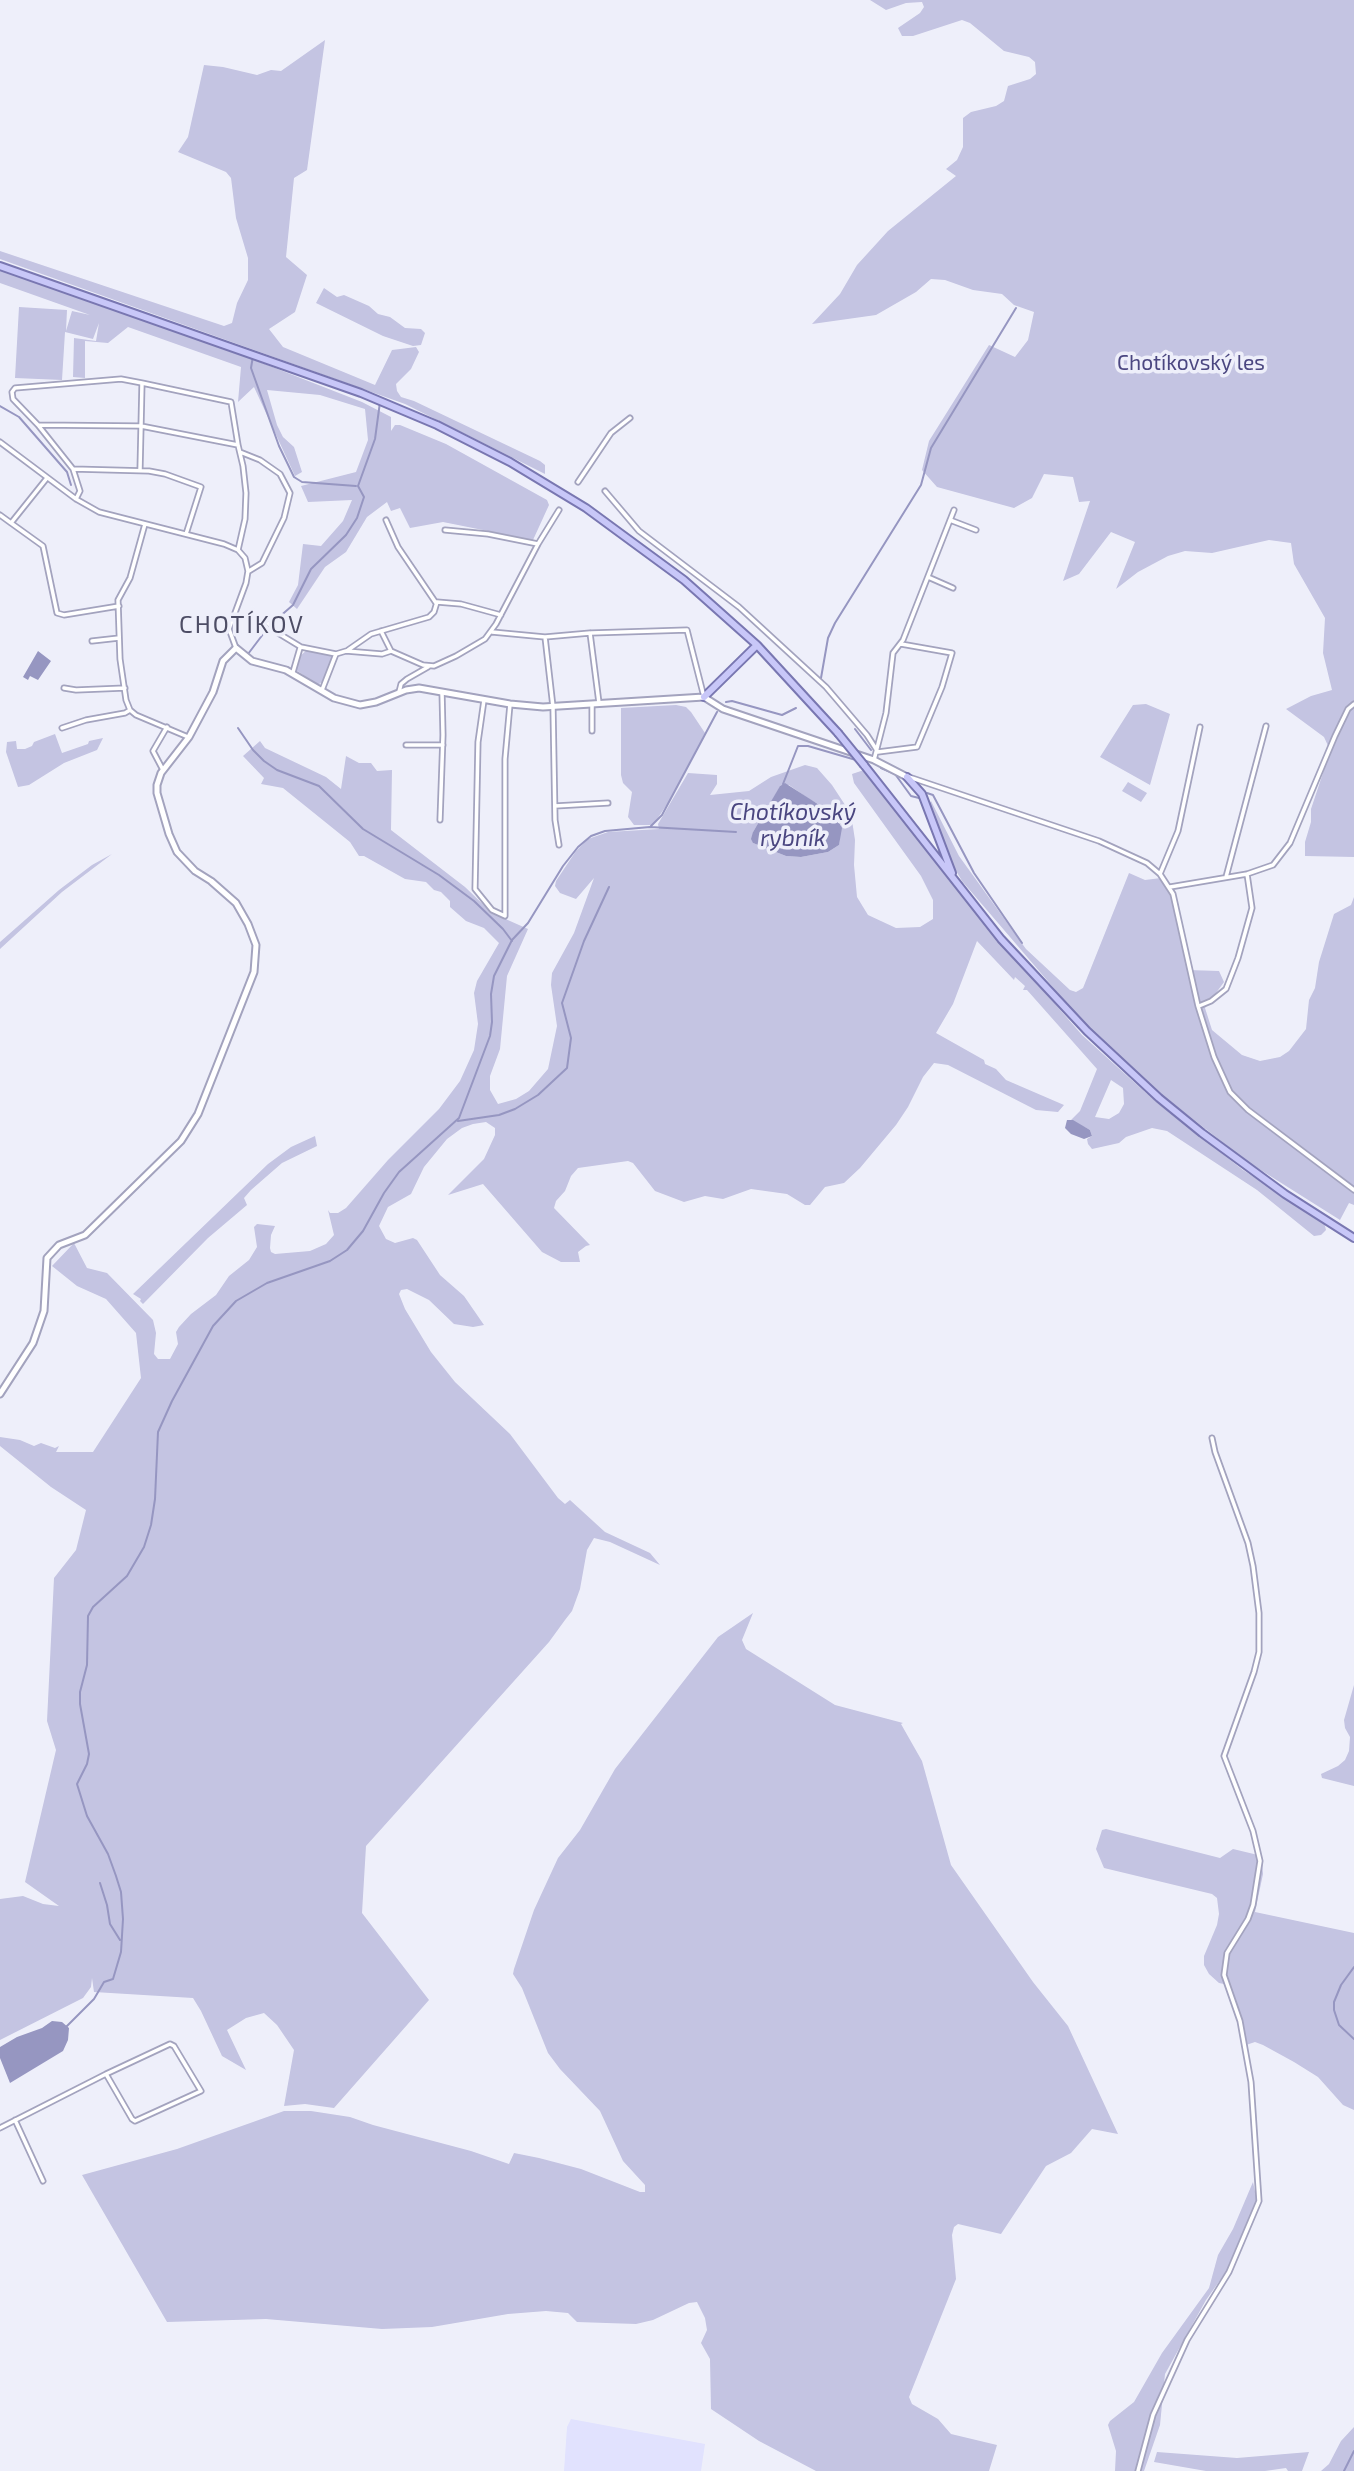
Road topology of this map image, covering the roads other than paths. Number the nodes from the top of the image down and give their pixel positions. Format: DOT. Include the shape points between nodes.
graph roads {
  1 [pos="0,265"];
  2 [pos="142,383"];
  3 [pos="630,418"];
  4 [pos="38,425"];
  5 [pos="141,426"];
  6 [pos="0,442"];
  7 [pos="238,446"];
  8 [pos="240,452"];
  9 [pos="73,469"];
  10 [pos="140,470"];
  11 [pos="47,478"];
  12 [pos="578,482"];
  13 [pos="605,491"];
  14 [pos="76,499"];
  15 [pos="559,510"];
  16 [pos="954,510"];
  17 [pos="0,515"];
  18 [pos="386,520"];
  19 [pos="950,520"];
  20 [pos="11,523"];
  21 [pos="145,524"];
  22 [pos="444,530"];
  23 [pos="976,530"];
  24 [pos="186,534"];
  25 [pos="538,544"];
  26 [pos="238,551"];
  27 [pos="248,571"];
  28 [pos="928,577"];
  29 [pos="953,588"];
  30 [pos="436,603"];
  31 [pos="119,606"];
  32 [pos="501,615"];
  33 [pos="270,625"];
  34 [pos="382,631"];
  35 [pos="492,632"];
  36 [pos="590,633"];
  37 [pos="545,637"];
  38 [pos="119,638"];
  39 [pos="92,641"];
  40 [pos="901,644"];
  41 [pos="757,645"];
  42 [pos="300,647"];
  43 [pos="236,648"];
  44 [pos="346,651"];
  45 [pos="391,651"];
  46 [pos="336,654"];
  47 [pos="429,666"];
  48 [pos="293,673"];
  49 [pos="64,688"];
  50 [pos="125,688"];
  51 [pos="321,692"];
  52 [pos="399,692"];
  53 [pos="442,692"];
  54 [pos="704,697"];
  55 [pos="484,699"];
  56 [pos="510,704"];
  57 [pos="595,704"];
  58 [pos="1354,704"];
  59 [pos="553,707"];
  60 [pos="130,710"];
  61 [pos="1266,726"];
  62 [pos="167,727"];
  63 [pos="1200,727"];
  64 [pos="62,728"];
  65 [pos="592,731"];
  66 [pos="189,737"];
  67 [pos="406,745"];
  68 [pos="443,745"];
  69 [pos="878,752"];
  70 [pos="874,760"];
  71 [pos="163,770"];
  72 [pos="907,777"];
  73 [pos="608,803"];
  74 [pos="555,806"];
  75 [pos="440,820"];
  76 [pos="559,845"];
  77 [pos="1160,874"];
  78 [pos="1247,874"];
  79 [pos="1226,877"];
  80 [pos="1170,887"];
  81 [pos="961,890"];
  82 [pos="1198,1006"];
  83 [pos="1354,1190"];
  84 [pos="1354,1238"];
  85 [pos="0,1394"];
  86 [pos="1212,1438"];
  87 [pos="106,2074"];
  88 [pos="15,2120"];
  89 [pos="0,2128"];
  90 [pos="47,2169"];
  91 [pos="39,2172"];
  92 [pos="43,2181"];
  93 [pos="1138,2471"];
  1 -- 41 [label="main road" via="361,393 474,443 558,490 637,543"];
  2 -- 4 [label="street" via="121,379 15,388 13,399"];
  2 -- 5 [label="street"];
  2 -- 7 [label="street" via="231,402"];
  3 -- 12 [label="street" via="611,433"];
  4 -- 5 [label="street"];
  4 -- 9 [label="street"];
  5 -- 7 [label="street"];
  5 -- 10 [label="street"];
  6 -- 11 [label="street"];
  7 -- 8 [label="street"];
  8 -- 26 [label="street" via="246,493"];
  8 -- 27 [label="street" via="280,474 290,493 284,518 262,563"];
  9 -- 10 [label="street"];
  9 -- 14 [label="street" via="80,491"];
  10 -- 24 [label="street" via="201,487"];
  11 -- 14 [label="street"];
  11 -- 20 [label="street"];
  13 -- 69 [label="street" via="639,531 739,607 826,687"];
  14 -- 21 [label="street" via="99,512"];
  15 -- 25 [label="street"];
  16 -- 19 [label="street"];
  17 -- 20 [label="street"];
  18 -- 30 [label="street" via="398,547"];
  19 -- 23 [label="street"];
  19 -- 28 [label="street"];
  20 -- 31 [label="street" via="43,546 58,614"];
  21 -- 24 [label="street"];
  21 -- 31 [label="street"];
  22 -- 25 [label="street"];
  24 -- 26 [label="street"];
  25 -- 32 [label="street"];
  26 -- 27 [label="street"];
  27 -- 43 [label="street" via="229,629"];
  28 -- 29 [label="street"];
  28 -- 40 [label="street"];
  30 -- 32 [label="street" via="461,604"];
  30 -- 34 [label="street" via="429,617"];
  31 -- 38 [label="street"];
  32 -- 35 [label="street"];
  33 -- 42 [label="street"];
  34 -- 44 [label="street"];
  34 -- 45 [label="street"];
  35 -- 37 [label="street"];
  35 -- 47 [label="street" via="456,656"];
  36 -- 37 [label="street"];
  36 -- 54 [label="street" via="687,630"];
  36 -- 57 [label="street"];
  37 -- 59 [label="street"];
  38 -- 39 [label="street"];
  38 -- 50 [label="street"];
  40 -- 69 [label="street" via="894,653"];
  40 -- 69 [label="street" via="952,653 917,747"];
  41 -- 54 [label="main road"];
  41 -- 81 [label="main road, bridge" via="838,733"];
  42 -- 46 [label="street"];
  42 -- 48 [label="street"];
  43 -- 48 [label="street" via="261,665"];
  43 -- 66 [label="street" via="221,665 213,692"];
  44 -- 45 [label="street"];
  44 -- 46 [label="street"];
  45 -- 47 [label="street"];
  46 -- 51 [label="street"];
  47 -- 52 [label="street" via="401,684"];
  48 -- 51 [label="street"];
  49 -- 50 [label="street"];
  50 -- 60 [label="street"];
  51 -- 52 [label="street" via="365,705"];
  52 -- 53 [label="street" via="419,688"];
  53 -- 55 [label="street"];
  53 -- 68 [label="street"];
  54 -- 57 [label="street"];
  54 -- 70 [label="street" via="723,709"];
  55 -- 56 [label="street"];
  55 -- 56 [label="street" via="478,742 475,890 505,916 505,759"];
  56 -- 59 [label="street"];
  57 -- 59 [label="street"];
  57 -- 65 [label="street"];
  58 -- 78 [label="street" via="1335,736 1290,842 1273,865"];
  59 -- 74 [label="street"];
  60 -- 62 [label="street"];
  60 -- 64 [label="street"];
  61 -- 79 [label="street"];
  62 -- 66 [label="street"];
  62 -- 71 [label="street" via="153,751"];
  63 -- 77 [label="street" via="1178,831"];
  66 -- 71 [label="street"];
  67 -- 68 [label="street"];
  68 -- 75 [label="street"];
  69 -- 70 [label="street"];
  70 -- 72 [label="street"];
  71 -- 85 [label="street" via="157,793 173,845 181,858 236,903 256,945 254,972 198,1114 181,1141 85,1235 59,1245 47,1258 44,1311 37,1332"];
  72 -- 77 [label="street" via="1099,841"];
  72 -- 81 [label="main road" via="922,794"];
  73 -- 74 [label="street"];
  74 -- 76 [label="street"];
  77 -- 80 [label="street"];
  78 -- 79 [label="street"];
  78 -- 82 [label="street" via="1251,917 1234,968 1226,989"];
  79 -- 80 [label="street"];
  80 -- 82 [label="street"];
  81 -- 84 [label="main road" via="1056,1000 1159,1098 1246,1166"];
  82 -- 83 [label="street" via="1213,1057 1230,1093"];
  86 -- 93 [label="street" via="1248,1543 1259,1613 1259,1652 1224,1756 1254,1831 1260,1861 1248,1919 1227,1953 1224,1975 1240,2021 1251,2082 1259,2202 1153,2415"];
  87 -- 87 [label="street" via="132,2119 139,2121 201,2091 174,2046 166,2045"];
  87 -- 88 [label="street"];
  88 -- 89 [label="street"];
  88 -- 91 [label="street"];
  90 -- 91 [label="street"];
  91 -- 92 [label="street"];
}
